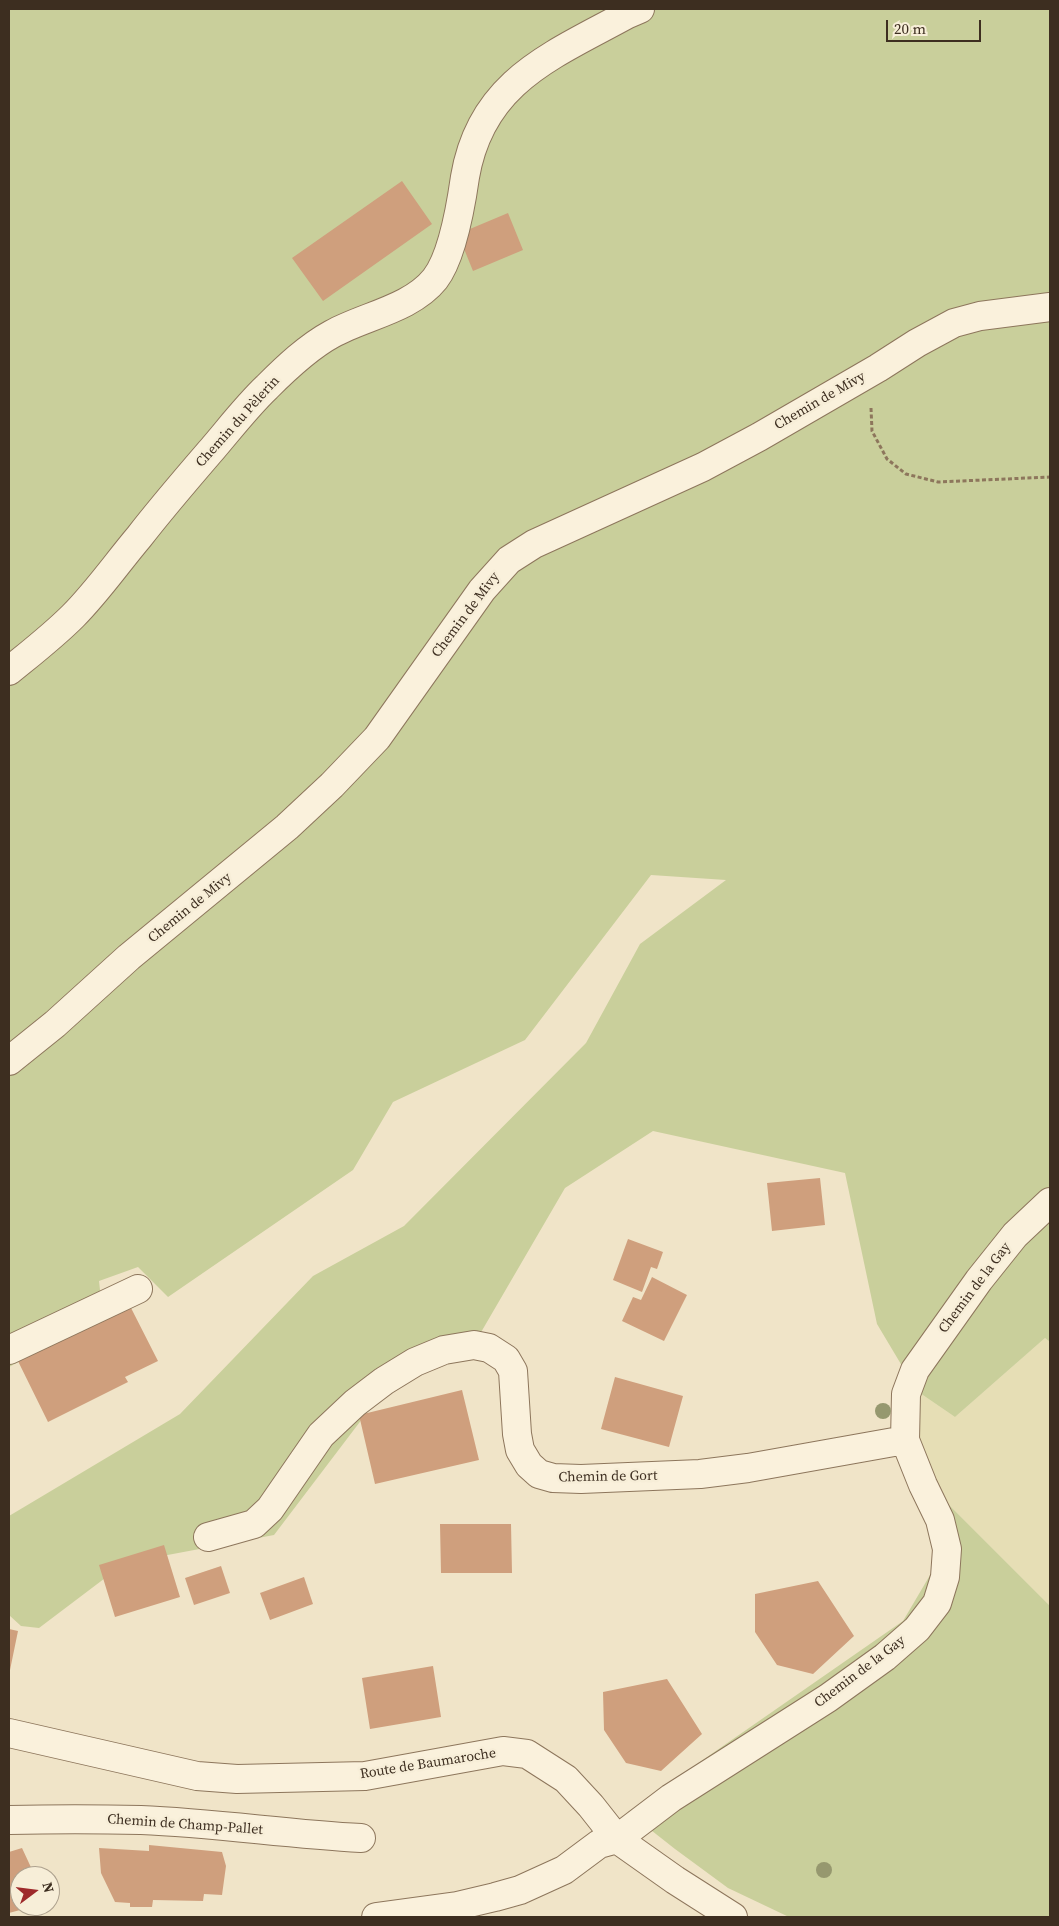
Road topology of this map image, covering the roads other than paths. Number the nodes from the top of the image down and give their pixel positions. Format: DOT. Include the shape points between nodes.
graph roads {
  1 [pos="640,9"];
  2 [pos="1050,307"];
  3 [pos="9,671"];
  4 [pos="9,1061"];
  5 [pos="1050,1202"];
  6 [pos="138,1289"];
  7 [pos="9,1350"];
  8 [pos="905,1440"];
  9 [pos="208,1537"];
  10 [pos="9,1733"];
  11 [pos="9,1820"];
  12 [pos="360,1838"];
  13 [pos="617,1839"];
  14 [pos="376,1917"];
  15 [pos="733,1917"];
  1 -- 3 [label="street, Chemin du Pèlerin" via="548,58 512,84 493,106 478,132 468,159 446,259 435,279 419,294 398,306 330,335 265,388 73,615"];
  2 -- 4 [label="street, Chemin de Mivy" via="980,316 954,323 703,467 534,544 509,560 482,590 377,738 338,778 286,827"];
  5 -- 8 [label="street, Chemin de la Gay" via="1009,1243 915,1370 906,1394"];
  6 -- 7 [label="street"];
  8 -- 9 [label="street, Chemin de Gort" via="700,1474 553,1478 539,1474 520,1450 513,1371 506,1359 489,1348 474,1345 444,1350 384,1380 321,1435 270,1509 254,1524"];
  8 -- 13 [label="street, Chemin de la Gay" via="940,1520 947,1549 945,1578 937,1603 917,1628 885,1657 828,1698 671,1798"];
  10 -- 13 [label="street, Route de Baumaroche" via="197,1776 237,1779 365,1776 503,1751 527,1754 566,1779"];
  11 -- 12 [label="street, Chemin de Champ-Pallet" via="142,1820"];
  13 -- 14 [label="street, Chemin de la Gay" via="599,1844 564,1870 520,1890 457,1906"];
  13 -- 15 [label="street, Route de Baumaroche"];
}
